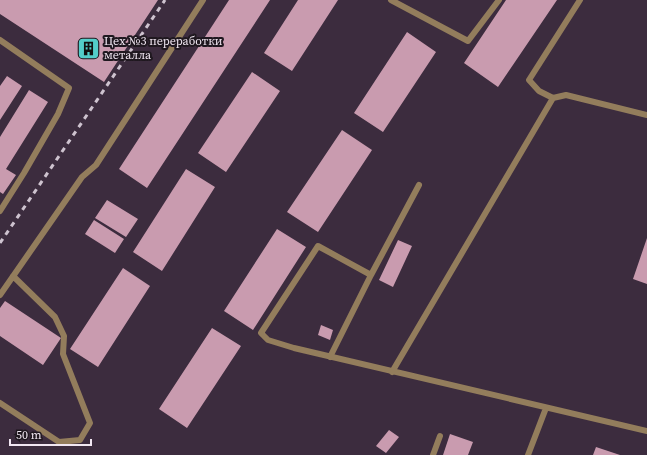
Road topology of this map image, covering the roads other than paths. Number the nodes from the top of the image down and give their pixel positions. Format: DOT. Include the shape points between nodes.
graph roads {
  1 [pos="203,0"];
  2 [pos="391,0"];
  3 [pos="499,0"];
  4 [pos="580,0"];
  5 [pos="0,40"];
  6 [pos="553,98"];
  7 [pos="647,115"];
  8 [pos="419,185"];
  9 [pos="0,210"];
  10 [pos="371,275"];
  11 [pos="13,276"];
  12 [pos="0,296"];
  13 [pos="330,357"];
  14 [pos="392,372"];
  15 [pos="0,403"];
  16 [pos="546,408"];
  17 [pos="647,431"];
  18 [pos="440,436"];
  19 [pos="433,455"];
  20 [pos="528,455"];
  1 -- 11 [label="lane" via="96,165 82,177"];
  2 -- 3 [label="lane" via="468,41"];
  4 -- 6 [label="lane" via="529,80 539,91"];
  5 -- 9 [label="lane" via="69,88 58,114"];
  6 -- 7 [label="lane" via="566,95"];
  6 -- 14 [label="lane"];
  8 -- 10 [label="lane"];
  10 -- 13 [label="lane"];
  10 -- 13 [label="lane" via="318,246 261,333 268,340"];
  11 -- 12 [label="lane"];
  11 -- 15 [label="lane" via="56,317 64,336 63,354 90,423 80,440 59,442"];
  13 -- 14 [label="lane"];
  14 -- 16 [label="lane"];
  16 -- 17 [label="lane"];
  16 -- 20 [label="lane"];
  18 -- 19 [label="lane"];
}
